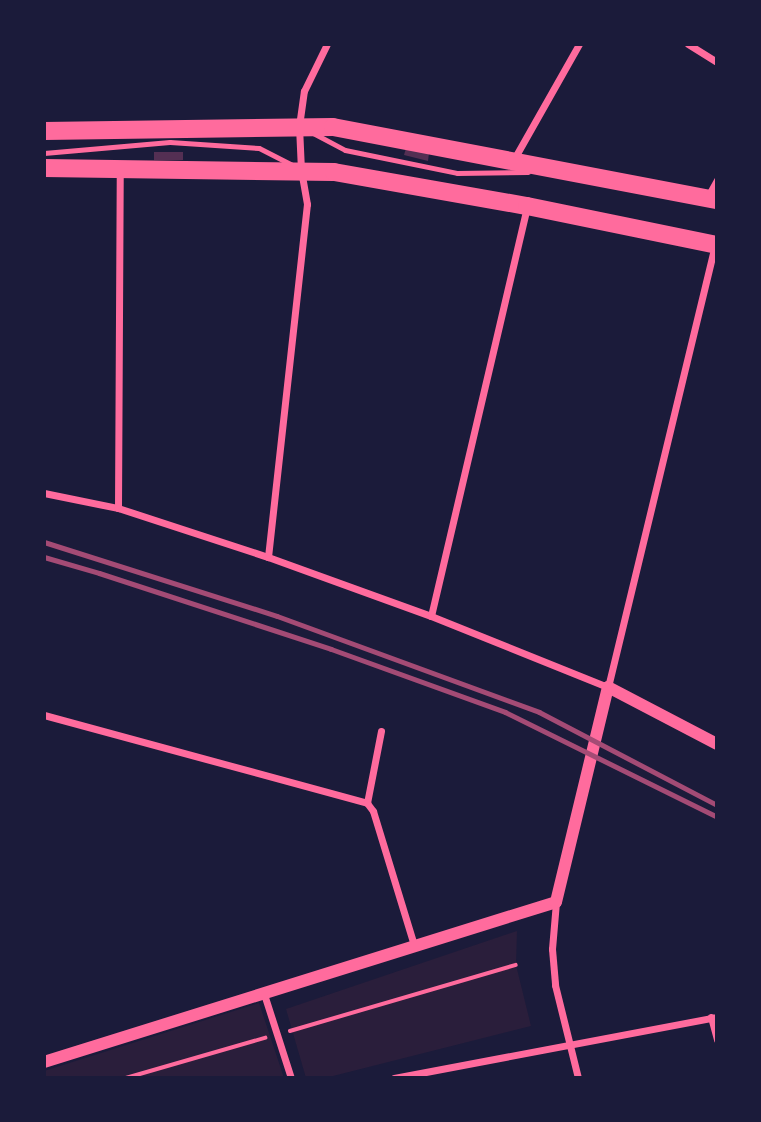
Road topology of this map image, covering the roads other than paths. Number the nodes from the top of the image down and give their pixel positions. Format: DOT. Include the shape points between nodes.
graph roads {
  1 [pos="327,44"];
  2 [pos="579,44"];
  3 [pos="688,44"];
  4 [pos="717,62"];
  5 [pos="299,126"];
  6 [pos="44,131"];
  7 [pos="44,153"];
  8 [pos="514,160"];
  9 [pos="44,169"];
  10 [pos="120,169"];
  11 [pos="301,170"];
  12 [pos="569,171"];
  13 [pos="717,180"];
  14 [pos="712,199"];
  15 [pos="527,206"];
  16 [pos="716,245"];
  17 [pos="44,493"];
  18 [pos="118,508"];
  19 [pos="268,557"];
  20 [pos="431,615"];
  21 [pos="608,687"];
  22 [pos="44,715"];
  23 [pos="381,730"];
  24 [pos="717,744"];
  25 [pos="367,803"];
  26 [pos="556,902"];
  27 [pos="414,946"];
  28 [pos="264,994"];
  29 [pos="714,1017"];
  30 [pos="717,1040"];
  31 [pos="568,1043"];
  32 [pos="44,1062"];
  33 [pos="291,1078"];
  34 [pos="394,1078"];
  35 [pos="578,1078"];
  1 -- 5 [label="street" via="303,90"];
  2 -- 8 [label="street"];
  3 -- 4 [label="street"];
  5 -- 6 [label="main road"];
  5 -- 8 [label="main road" via="360,130"];
  5 -- 11 [label="street"];
  5 -- 12 [label="lane" via="345,150 457,173"];
  7 -- 11 [label="lane" via="170,142 259,148"];
  8 -- 12 [label="main road"];
  9 -- 10 [label="main road"];
  10 -- 11 [label="main road"];
  10 -- 18 [label="street"];
  11 -- 15 [label="main road" via="357,175"];
  11 -- 19 [label="street" via="307,204"];
  12 -- 14 [label="main road"];
  13 -- 14 [label="street"];
  15 -- 16 [label="main road"];
  15 -- 20 [label="street"];
  16 -- 21 [label="street"];
  17 -- 18 [label="street"];
  18 -- 19 [label="street"];
  19 -- 20 [label="street"];
  20 -- 21 [label="street"];
  21 -- 24 [label="street"];
  21 -- 26 [label="street"];
  22 -- 25 [label="street"];
  23 -- 25 [label="street"];
  25 -- 27 [label="street"];
  26 -- 27 [label="street"];
  26 -- 31 [label="street" via="553,970"];
  27 -- 28 [label="street"];
  28 -- 32 [label="street"];
  28 -- 33 [label="street"];
  29 -- 30 [label="street"];
  29 -- 31 [label="street"];
  31 -- 34 [label="street"];
  31 -- 35 [label="street"];
}
